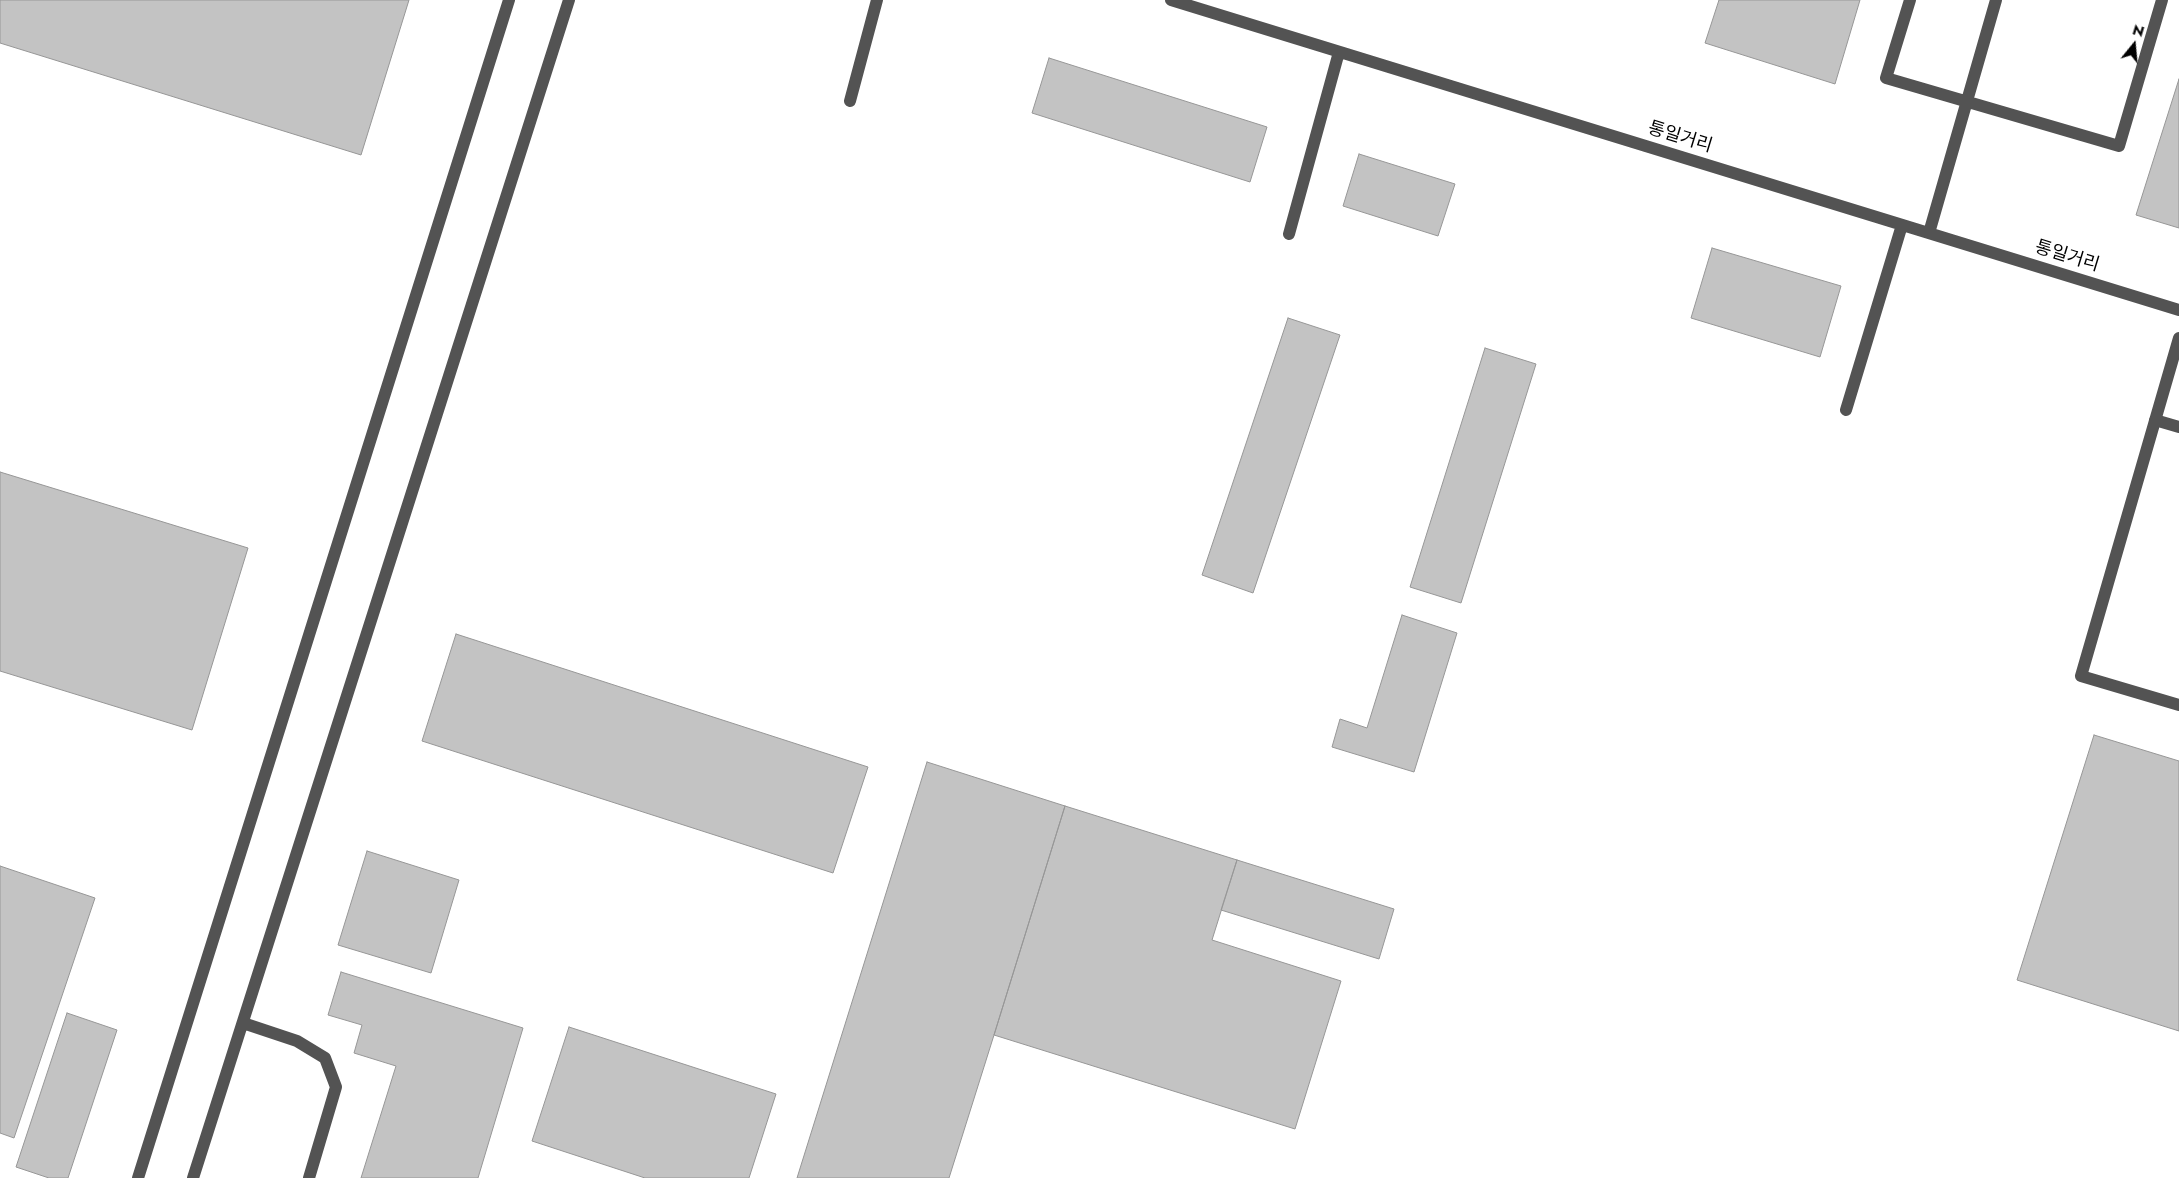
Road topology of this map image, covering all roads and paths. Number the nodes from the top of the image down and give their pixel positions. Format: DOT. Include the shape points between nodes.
graph roads {
  1 [pos="509,0"];
  2 [pos="569,0"];
  3 [pos="877,0"];
  4 [pos="1171,0"];
  5 [pos="1910,0"];
  6 [pos="1996,0"];
  7 [pos="2162,0"];
  8 [pos="1339,52"];
  9 [pos="850,100"];
  10 [pos="1967,102"];
  11 [pos="1902,225"];
  12 [pos="1929,233"];
  13 [pos="1289,234"];
  14 [pos="2179,310"];
  15 [pos="2179,338"];
  16 [pos="1846,410"];
  17 [pos="2155,420"];
  18 [pos="2179,427"];
  19 [pos="2179,705"];
  20 [pos="243,1023"];
  21 [pos="138,1178"];
  22 [pos="193,1178"];
  23 [pos="309,1178"];
  1 -- 21 [label="street"];
  2 -- 20 [label="street"];
  3 -- 9 [label="street"];
  4 -- 8 [label="street, 통일거리"];
  5 -- 10 [label="street" via="1886,78"];
  6 -- 10 [label="street"];
  7 -- 10 [label="street" via="2119,146"];
  8 -- 11 [label="street, 통일거리"];
  8 -- 13 [label="street"];
  10 -- 12 [label="street"];
  11 -- 12 [label="street, 통일거리"];
  11 -- 16 [label="street"];
  12 -- 14 [label="street, 통일거리"];
  15 -- 17 [label="street"];
  17 -- 18 [label="street"];
  17 -- 19 [label="street" via="2081,676"];
  20 -- 22 [label="street"];
  20 -- 23 [label="street" via="296,1041 325,1058 336,1087"];
}
